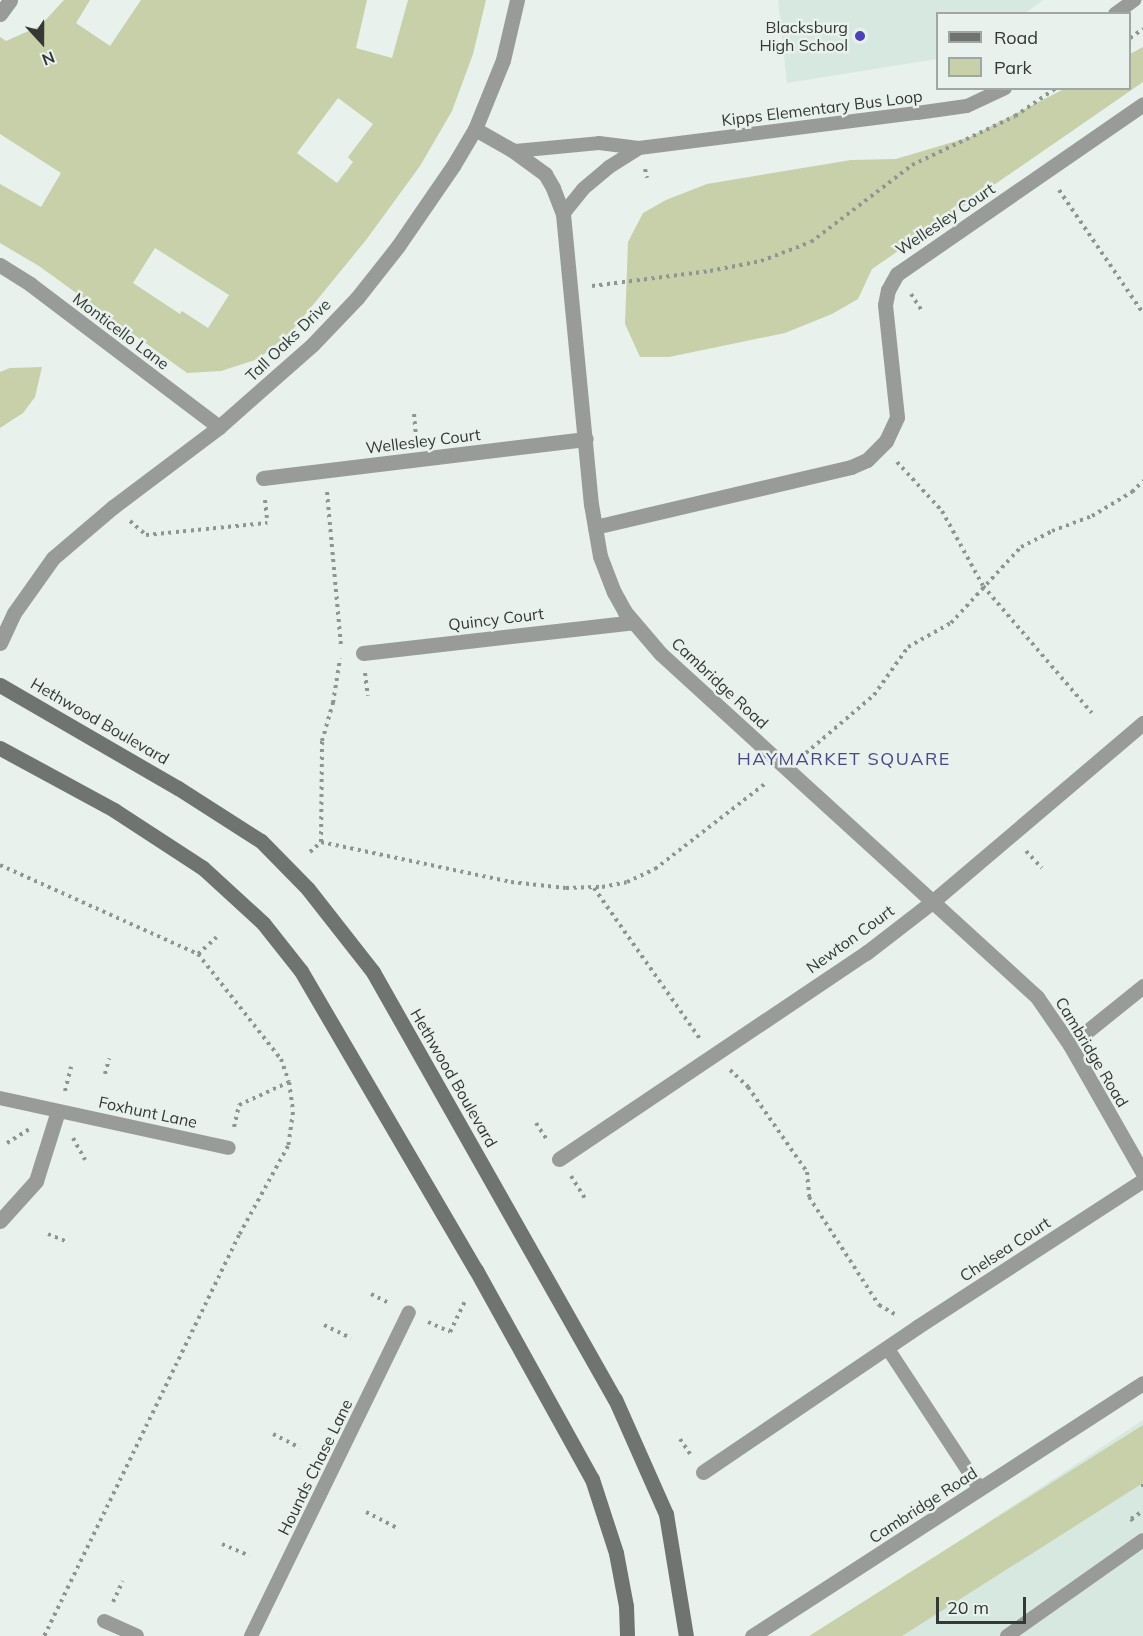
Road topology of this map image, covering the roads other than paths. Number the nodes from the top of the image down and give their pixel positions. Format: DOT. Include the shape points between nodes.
graph roads {
  1 [pos="10,0"];
  2 [pos="518,0"];
  3 [pos="1134,0"];
  4 [pos="1118,12"];
  5 [pos="0,14"];
  6 [pos="1001,90"];
  7 [pos="1143,104"];
  8 [pos="475,129"];
  9 [pos="639,148"];
  10 [pos="515,151"];
  11 [pos="563,214"];
  12 [pos="0,265"];
  13 [pos="219,427"];
  14 [pos="586,438"];
  15 [pos="263,478"];
  16 [pos="595,527"];
  17 [pos="633,622"];
  18 [pos="0,643"];
  19 [pos="363,653"];
  20 [pos="0,685"];
  21 [pos="1143,723"];
  22 [pos="0,748"];
  23 [pos="932,902"];
  24 [pos="1143,986"];
  25 [pos="1070,1045"];
  26 [pos="0,1098"];
  27 [pos="61,1103"];
  28 [pos="229,1148"];
  29 [pos="560,1159"];
  30 [pos="1143,1173"];
  31 [pos="1143,1180"];
  32 [pos="0,1221"];
  33 [pos="409,1312"];
  34 [pos="888,1349"];
  35 [pos="1143,1383"];
  36 [pos="703,1472"];
  37 [pos="980,1489"];
  38 [pos="1143,1540"];
  39 [pos="104,1621"];
  40 [pos="137,1636"];
  41 [pos="251,1636"];
  42 [pos="627,1636"];
  43 [pos="686,1636"];
  44 [pos="752,1636"];
  45 [pos="1007,1636"];
  1 -- 5 [label="street"];
  2 -- 8 [label="street, Tall Oaks Drive" via="503,60"];
  3 -- 4 [label="lane"];
  6 -- 9 [label="lane, Kipps Elementary Bus Loop" via="967,106"];
  7 -- 16 [label="street, Wellesley Court" via="897,274 885,305 897,417 886,441 867,460"];
  8 -- 10 [label="street, Cambridge Road"];
  8 -- 13 [label="street, Tall Oaks Drive" via="398,246 357,298 305,351"];
  9 -- 10 [label="lane, Kipps Elementary Bus Loop" via="599,143"];
  9 -- 11 [label="lane, Kipps Elementary Bus Loop" via="583,189"];
  10 -- 11 [label="street, Cambridge Road" via="545,174"];
  11 -- 14 [label="street, Cambridge Road"];
  12 -- 13 [label="street, Monticello Lane"];
  13 -- 18 [label="street, Tall Oaks Drive" via="53,558 14,613"];
  14 -- 15 [label="street, Wellesley Court"];
  14 -- 16 [label="street, Cambridge Road"];
  16 -- 17 [label="street, Cambridge Road" via="610,584"];
  17 -- 19 [label="street, Quincy Court"];
  17 -- 23 [label="street, Cambridge Road" via="661,654"];
  20 -- 43 [label="street, Hethwood Boulevard" via="261,841 308,889 373,972 615,1398 666,1514"];
  21 -- 23 [label="street, Newton Court"];
  22 -- 42 [label="street" via="114,810 204,868 263,923 301,971 476,1270 592,1479 616,1553"];
  23 -- 25 [label="street, Cambridge Road" via="1038,997"];
  23 -- 29 [label="street, Newton Court" via="856,959"];
  24 -- 25 [label="street"];
  25 -- 30 [label="street, Cambridge Road"];
  26 -- 27 [label="lane, Foxhunt Lane"];
  27 -- 28 [label="lane, Foxhunt Lane"];
  27 -- 32 [label="street" via="36,1181"];
  31 -- 34 [label="street, Chelsea Court"];
  33 -- 41 [label="lane, Hounds Chase Lane"];
  34 -- 36 [label="street, Chelsea Court"];
  34 -- 37 [label="lane"];
  35 -- 37 [label="street, Cambridge Road"];
  37 -- 44 [label="street, Cambridge Road"];
  38 -- 45 [label="lane"];
  39 -- 40 [label="lane"];
}
